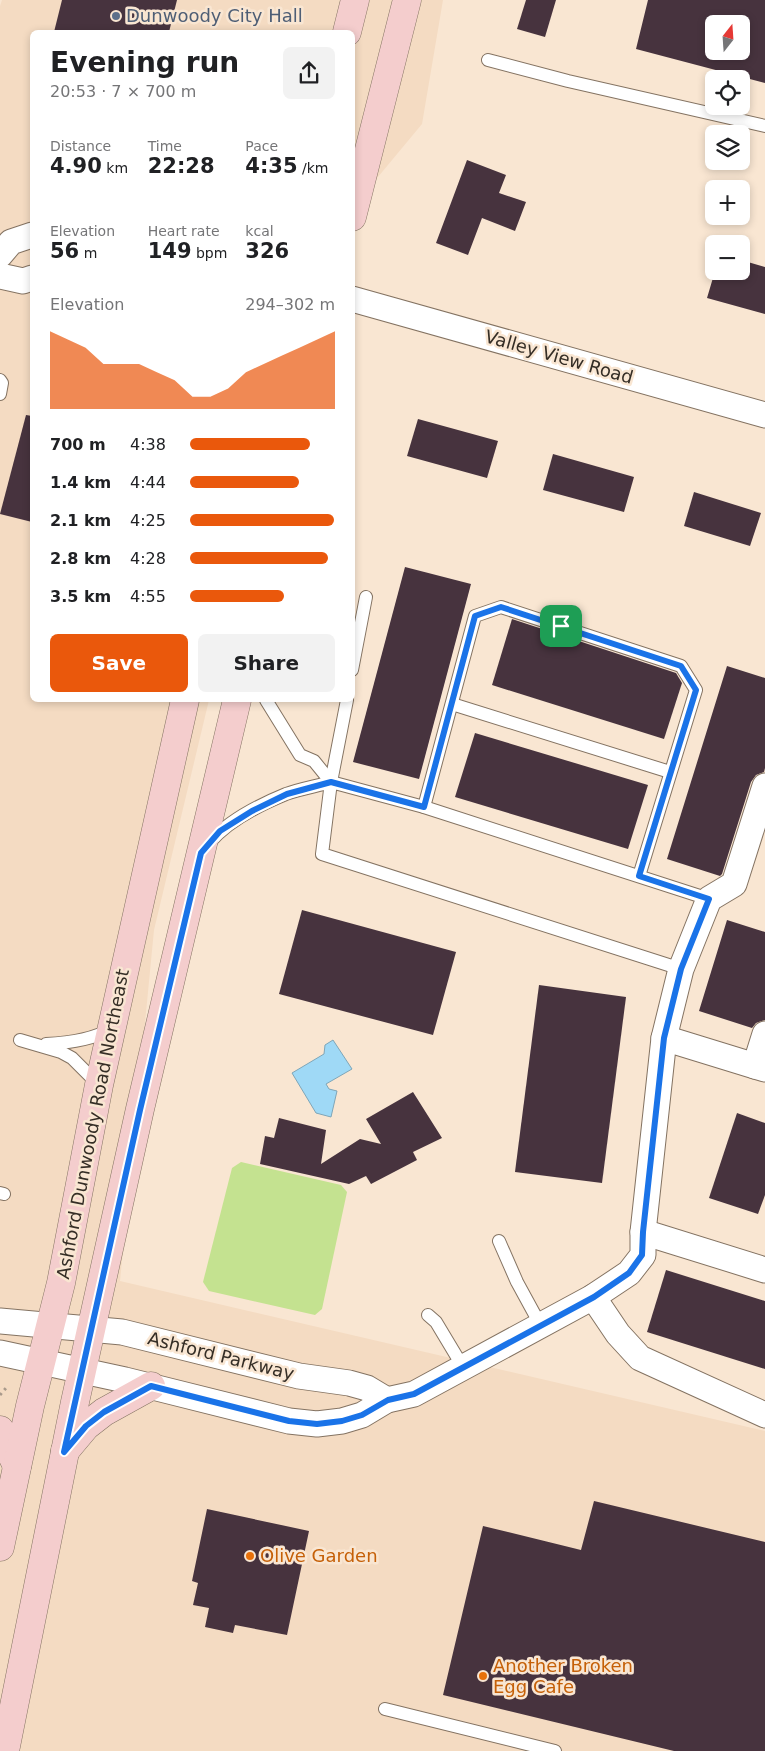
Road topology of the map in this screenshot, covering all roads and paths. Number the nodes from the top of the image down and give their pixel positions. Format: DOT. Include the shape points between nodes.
graph roads {
  1 [pos="355,0"];
  2 [pos="407,0"];
  3 [pos="347,30"];
  4 [pos="488,60"];
  5 [pos="765,126"];
  6 [pos="355,205"];
  7 [pos="30,235"];
  8 [pos="0,255"];
  9 [pos="0,276"];
  10 [pos="30,279"];
  11 [pos="355,300"];
  12 [pos="0,380"];
  13 [pos="0,394"];
  14 [pos="765,415"];
  15 [pos="366,597"];
  16 [pos="355,654"];
  17 [pos="185,702"];
  18 [pos="238,702"];
  19 [pos="267,702"];
  20 [pos="347,702"];
  21 [pos="452,704"];
  22 [pos="670,772"];
  23 [pos="331,782"];
  24 [pos="765,786"];
  25 [pos="424,807"];
  26 [pos="201,853"];
  27 [pos="639,876"];
  28 [pos="709,899"];
  29 [pos="681,969"];
  30 [pos="113,1028"];
  31 [pos="765,1034"];
  32 [pos="664,1038"];
  33 [pos="20,1040"];
  34 [pos="38,1044"];
  35 [pos="760,1068"];
  36 [pos="99,1086"];
  37 [pos="643,1232"];
  38 [pos="499,1241"];
  39 [pos="765,1270"];
  40 [pos="594,1297"];
  41 [pos="428,1315"];
  42 [pos="0,1321"];
  43 [pos="50,1326"];
  44 [pos="541,1326"];
  45 [pos="91,1329"];
  46 [pos="0,1353"];
  47 [pos="41,1362"];
  48 [pos="463,1367"];
  49 [pos="82,1371"];
  50 [pos="151,1386"];
  51 [pos="7,1387"];
  52 [pos="0,1396"];
  53 [pos="388,1400"];
  54 [pos="765,1415"];
  55 [pos="0,1430"];
  56 [pos="64,1452"];
  57 [pos="17,1466"];
  58 [pos="0,1547"];
  59 [pos="385,1709"];
  60 [pos="5,1751"];
  61 [pos="556,1751"];
  1 -- 3 [label="main road"];
  2 -- 6 [label="main road"];
  4 -- 5 [label="lane"];
  7 -- 8 [label="street" via="11,242"];
  9 -- 10 [label="street" via="23,281"];
  11 -- 14 [label="street, Valley View Road"];
  12 -- 13 [label="lane"];
  15 -- 16 [label="lane"];
  17 -- 30 [label="main road, Ashford Dunwoody Road Northeast"];
  18 -- 26 [label="main road"];
  19 -- 23 [label="lane" via="300,755 314,762"];
  20 -- 23 [label="lane"];
  21 -- 22 [label="lane"];
  21 -- 22 [label="lane" via="475,616 501,607 681,666 696,690"];
  21 -- 25 [label="lane"];
  22 -- 27 [label="lane"];
  23 -- 25 [label="lane"];
  23 -- 26 [label="lane" via="287,794 252,811 220,831"];
  23 -- 29 [label="lane" via="322,854"];
  24 -- 28 [label="street" via="734,884"];
  25 -- 27 [label="lane"];
  26 -- 45 [label="main road"];
  27 -- 28 [label="lane"];
  28 -- 29 [label="street"];
  29 -- 32 [label="street"];
  30 -- 34 [label="lane" via="101,1035"];
  30 -- 36 [label="main road, Ashford Dunwoody Road Northeast"];
  31 -- 35 [label="street"];
  32 -- 35 [label="street"];
  32 -- 37 [label="street"];
  33 -- 34 [label="lane"];
  34 -- 36 [label="lane" via="72,1058"];
  36 -- 43 [label="main road, Ashford Dunwoody Road Northeast"];
  37 -- 39 [label="street"];
  37 -- 40 [label="street" via="642,1255 634,1267"];
  38 -- 44 [label="lane"];
  40 -- 44 [label="street"];
  40 -- 54 [label="street" via="618,1334 640,1358"];
  41 -- 48 [label="lane" via="436,1322"];
  42 -- 43 [label="street, Ashford Parkway"];
  43 -- 45 [label="street, Ashford Parkway"];
  43 -- 47 [label="main road, Ashford Dunwoody Road Northeast"];
  44 -- 48 [label="street"];
  45 -- 49 [label="main road"];
  45 -- 53 [label="street, Ashford Parkway" via="122,1332 298,1376 349,1382"];
  46 -- 47 [label="street"];
  47 -- 49 [label="street"];
  47 -- 57 [label="main road, Ashford Dunwoody Road Northeast"];
  48 -- 53 [label="street" via="414,1394"];
  49 -- 50 [label="street"];
  49 -- 56 [label="main road"];
  50 -- 53 [label="street" via="289,1421 317,1424 362,1415"];
  50 -- 56 [label="main road" via="104,1412 86,1426"];
  51 -- 52 [label="path"];
  55 -- 57 [label="main road"];
  56 -- 60 [label="main road"];
  57 -- 58 [label="main road, Ashford Dunwoody Road Northeast"];
  59 -- 61 [label="lane"];
}
